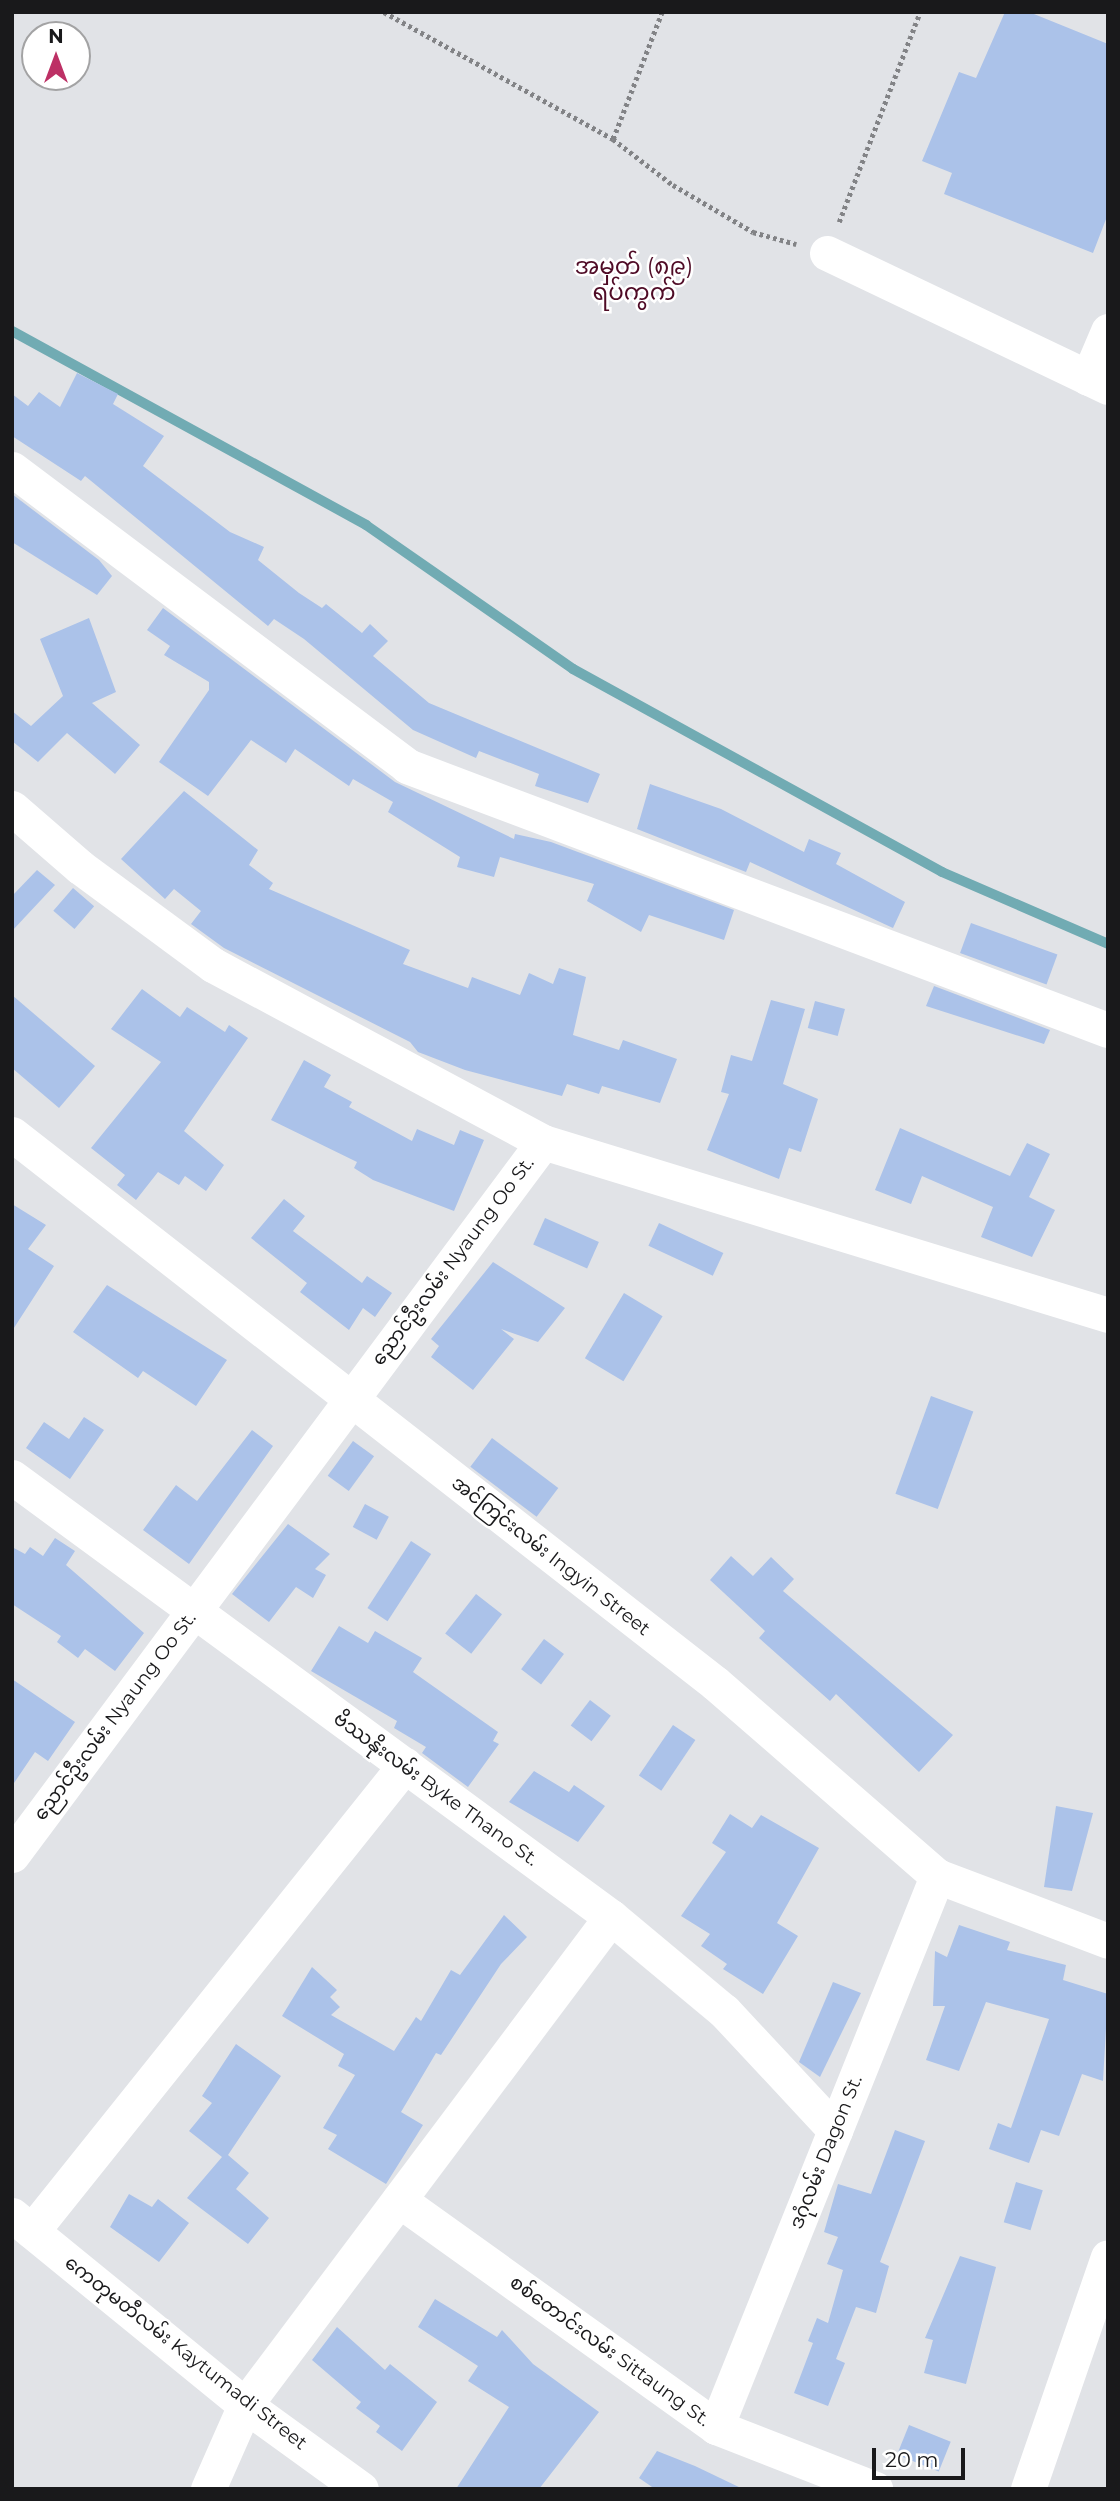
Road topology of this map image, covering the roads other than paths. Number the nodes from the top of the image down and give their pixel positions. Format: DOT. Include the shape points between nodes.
graph roads {
  1 [pos="827,253"];
  2 [pos="1108,331"];
  3 [pos="1098,383"];
  4 [pos="12,469"];
  5 [pos="12,808"];
  6 [pos="1108,1030"];
  7 [pos="12,1134"];
  8 [pos="543,1142"];
  9 [pos="1108,1315"];
  10 [pos="348,1398"];
  11 [pos="12,1477"];
  12 [pos="194,1610"];
  13 [pos="405,1765"];
  14 [pos="25,1811"];
  15 [pos="12,1855"];
  16 [pos="937,1876"];
  17 [pos="611,1917"];
  18 [pos="1108,1941"];
  19 [pos="835,2130"];
  20 [pos="400,2200"];
  21 [pos="22,2223"];
  22 [pos="1108,2257"];
  23 [pos="245,2405"];
  24 [pos="716,2427"];
  25 [pos="208,2489"];
  26 [pos="361,2489"];
  27 [pos="875,2489"];
  28 [pos="1028,2489"];
  1 -- 3 [label="street"];
  2 -- 3 [label="street"];
  4 -- 6 [label="street" via="407,766"];
  5 -- 8 [label="street" via="80,867 213,965"];
  7 -- 10 [label="street, အင်ကြင်းလမ်း Ingyin Street"];
  8 -- 9 [label="street, ညောင်ဦးလမ်း Nyaung Oo St."];
  8 -- 10 [label="street, ညောင်ဦးလမ်း Nyaung Oo St."];
  10 -- 12 [label="street, ညောင်ဦးလမ်း Nyaung Oo St."];
  10 -- 16 [label="street, အင်ကြင်းလမ်း Ingyin Street" via="715,1683"];
  11 -- 12 [label="street, ဗိဿနိုးလမ်း Byke Thano St."];
  12 -- 13 [label="street, ဗိဿနိုးလမ်း Byke Thano St."];
  12 -- 14 [label="street, ညောင်ဦးလမ်း Nyaung Oo St."];
  13 -- 17 [label="street, ဗိဿနိုးလမ်း Byke Thano St."];
  13 -- 21 [label="street"];
  14 -- 15 [label="street, ညောင်ဦးလမ်း Nyaung Oo St."];
  16 -- 18 [label="street, အင်ကြင်းလမ်း Ingyin Street"];
  16 -- 19 [label="street, ဒဂုံလမ်း Dagon St."];
  17 -- 19 [label="street, ဗိဿနိုးလမ်း Byke Thano St." via="724,2011"];
  17 -- 20 [label="street"];
  19 -- 24 [label="street, ဒဂုံလမ်း Dagon St."];
  20 -- 23 [label="street"];
  20 -- 24 [label="street, စစ်တောင်းလမ်း Sittaung St."];
  21 -- 23 [label="street, ကေတုမတီလမ်း Kaytumadi Street"];
  22 -- 28 [label="street"];
  23 -- 25 [label="street"];
  23 -- 26 [label="street, ကေတုမတီလမ်း Kaytumadi Street"];
  24 -- 27 [label="street, စစ်တောင်းလမ်း Sittaung St."];
}
